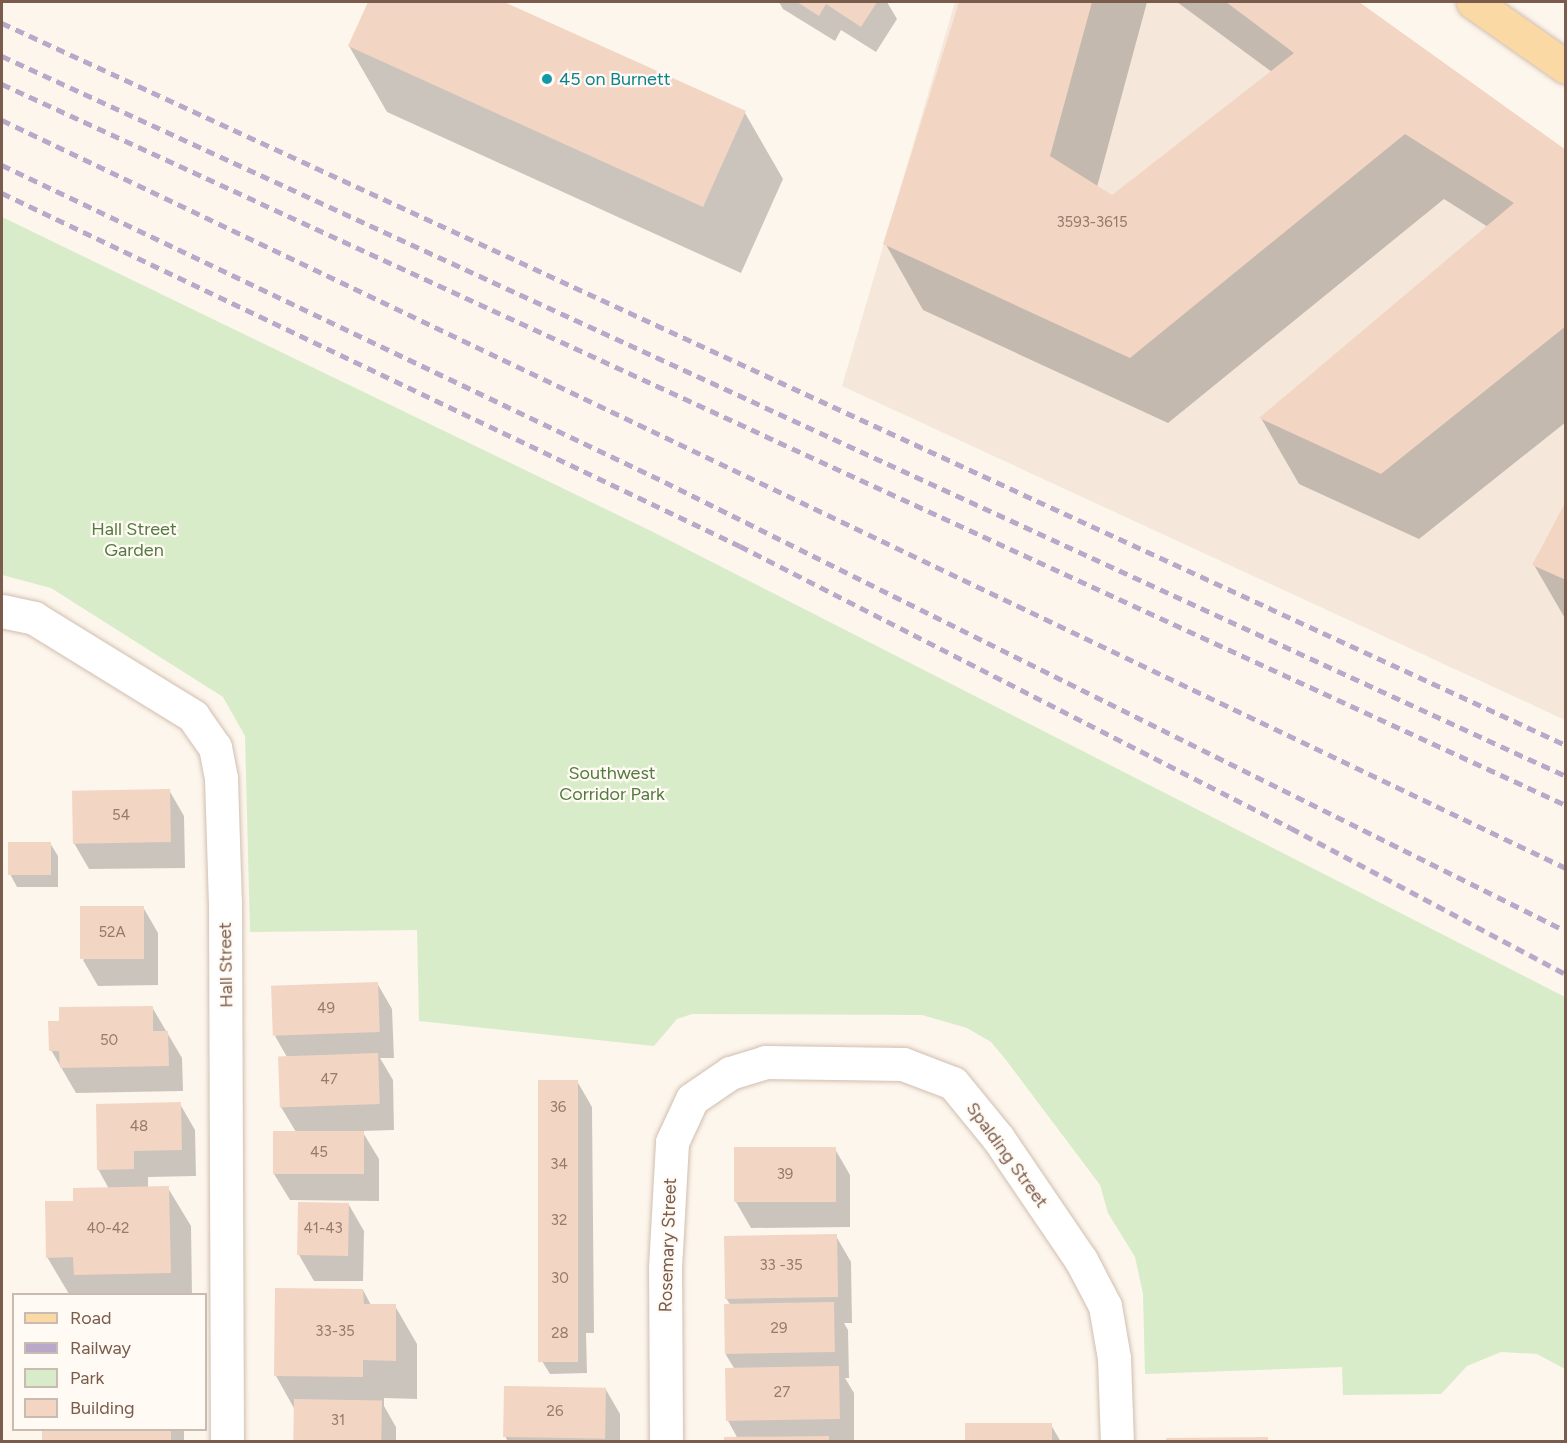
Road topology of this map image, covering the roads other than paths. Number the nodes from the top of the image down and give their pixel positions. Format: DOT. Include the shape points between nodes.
graph roads {
  1 [pos="1473,2"];
  2 [pos="1566,67"];
  3 [pos="2,611"];
  4 [pos="730,1073"];
  5 [pos="226,1442"];
  6 [pos="666,1442"];
  7 [pos="1117,1442"];
  1 -- 2 [label="main road"];
  3 -- 5 [label="street, Hall Street" via="34,618 194,716 215,747 221,778 225,902"];
  4 -- 6 [label="street, Rosemary Street" via="692,1099 672,1142 665,1268"];
  4 -- 7 [label="street, Spalding Street" via="765,1062 903,1064 953,1083 998,1138 1082,1260 1105,1306 1114,1358"];
}
